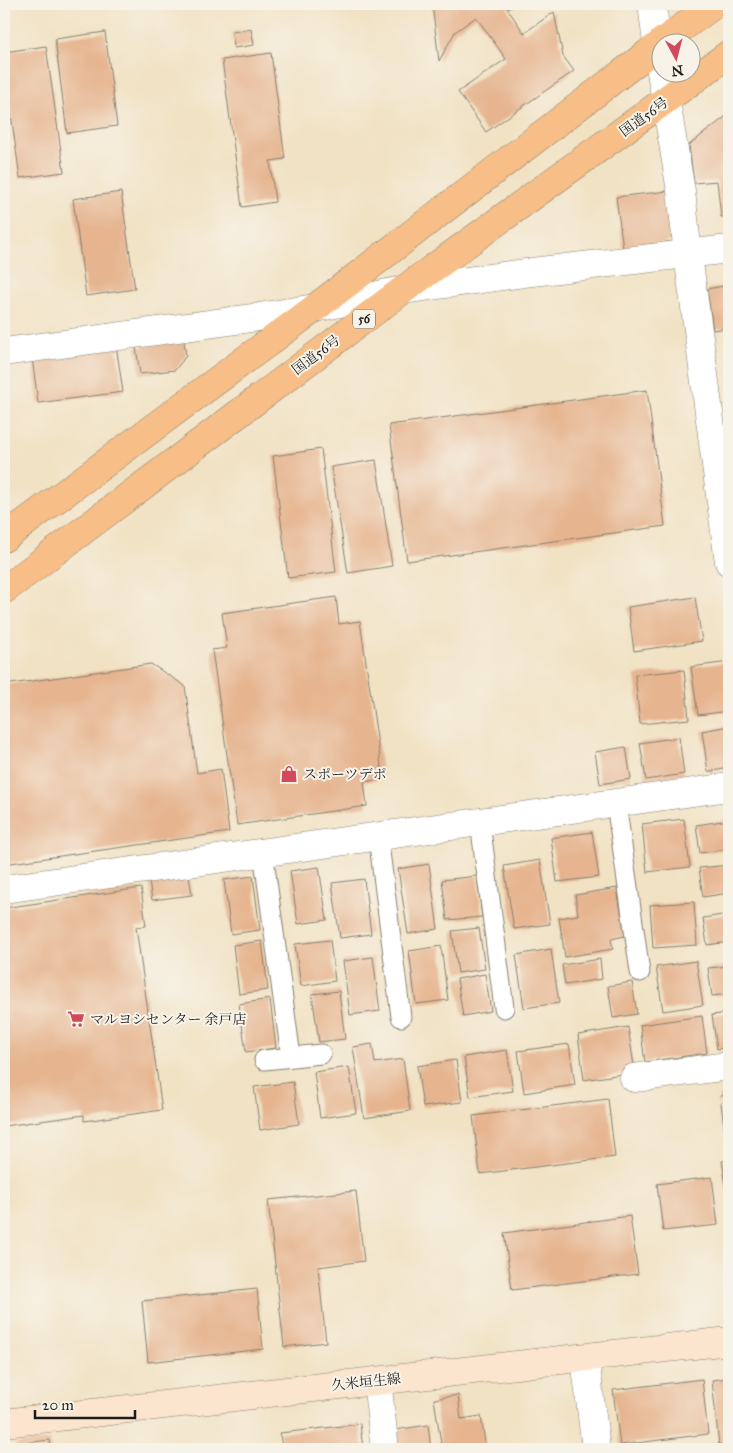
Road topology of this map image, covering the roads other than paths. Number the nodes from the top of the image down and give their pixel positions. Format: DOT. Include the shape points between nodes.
graph roads {
  1 [pos="652,4"];
  2 [pos="715,4"];
  3 [pos="657,32"];
  4 [pos="681,32"];
  5 [pos="729,54"];
  6 [pos="650,57"];
  7 [pos="663,82"];
  8 [pos="666,101"];
  9 [pos="729,249"];
  10 [pos="688,255"];
  11 [pos="403,290"];
  12 [pos="315,308"];
  13 [pos="4,352"];
  14 [pos="4,538"];
  15 [pos="729,562"];
  16 [pos="4,590"];
  17 [pos="729,787"];
  18 [pos="616,803"];
  19 [pos="480,822"];
  20 [pos="378,836"];
  21 [pos="263,852"];
  22 [pos="4,888"];
  23 [pos="640,972"];
  24 [pos="504,1008"];
  25 [pos="401,1017"];
  26 [pos="321,1054"];
  27 [pos="291,1057"];
  28 [pos="264,1060"];
  29 [pos="729,1066"];
  30 [pos="634,1078"];
  31 [pos="729,1341"];
  32 [pos="585,1358"];
  33 [pos="377,1381"];
  34 [pos="4,1423"];
  35 [pos="385,1449"];
  36 [pos="596,1449"];
  1 -- 3 [label="street"];
  2 -- 4 [label="highway"];
  5 -- 8 [label="highway, 国道56号 / 56"];
  6 -- 12 [label="highway"];
  7 -- 8 [label="street"];
  8 -- 10 [label="street"];
  8 -- 11 [label="highway, 国道56号 / 56"];
  9 -- 10 [label="street"];
  10 -- 11 [label="street"];
  10 -- 15 [label="street"];
  11 -- 12 [label="street"];
  11 -- 16 [label="highway, 国道56号 / 56"];
  12 -- 13 [label="street"];
  12 -- 14 [label="highway"];
  17 -- 18 [label="street"];
  18 -- 19 [label="street"];
  18 -- 23 [label="lane"];
  19 -- 20 [label="street"];
  19 -- 24 [label="lane"];
  20 -- 21 [label="street"];
  20 -- 25 [label="lane"];
  21 -- 22 [label="street"];
  21 -- 27 [label="lane"];
  26 -- 27 [label="lane"];
  27 -- 28 [label="lane"];
  29 -- 30 [label="street"];
  31 -- 32 [label="main road, 久米垣生線"];
  32 -- 33 [label="main road, 久米垣生線"];
  32 -- 36 [label="street"];
  33 -- 34 [label="main road, 久米垣生線"];
  33 -- 35 [label="street"];
}
